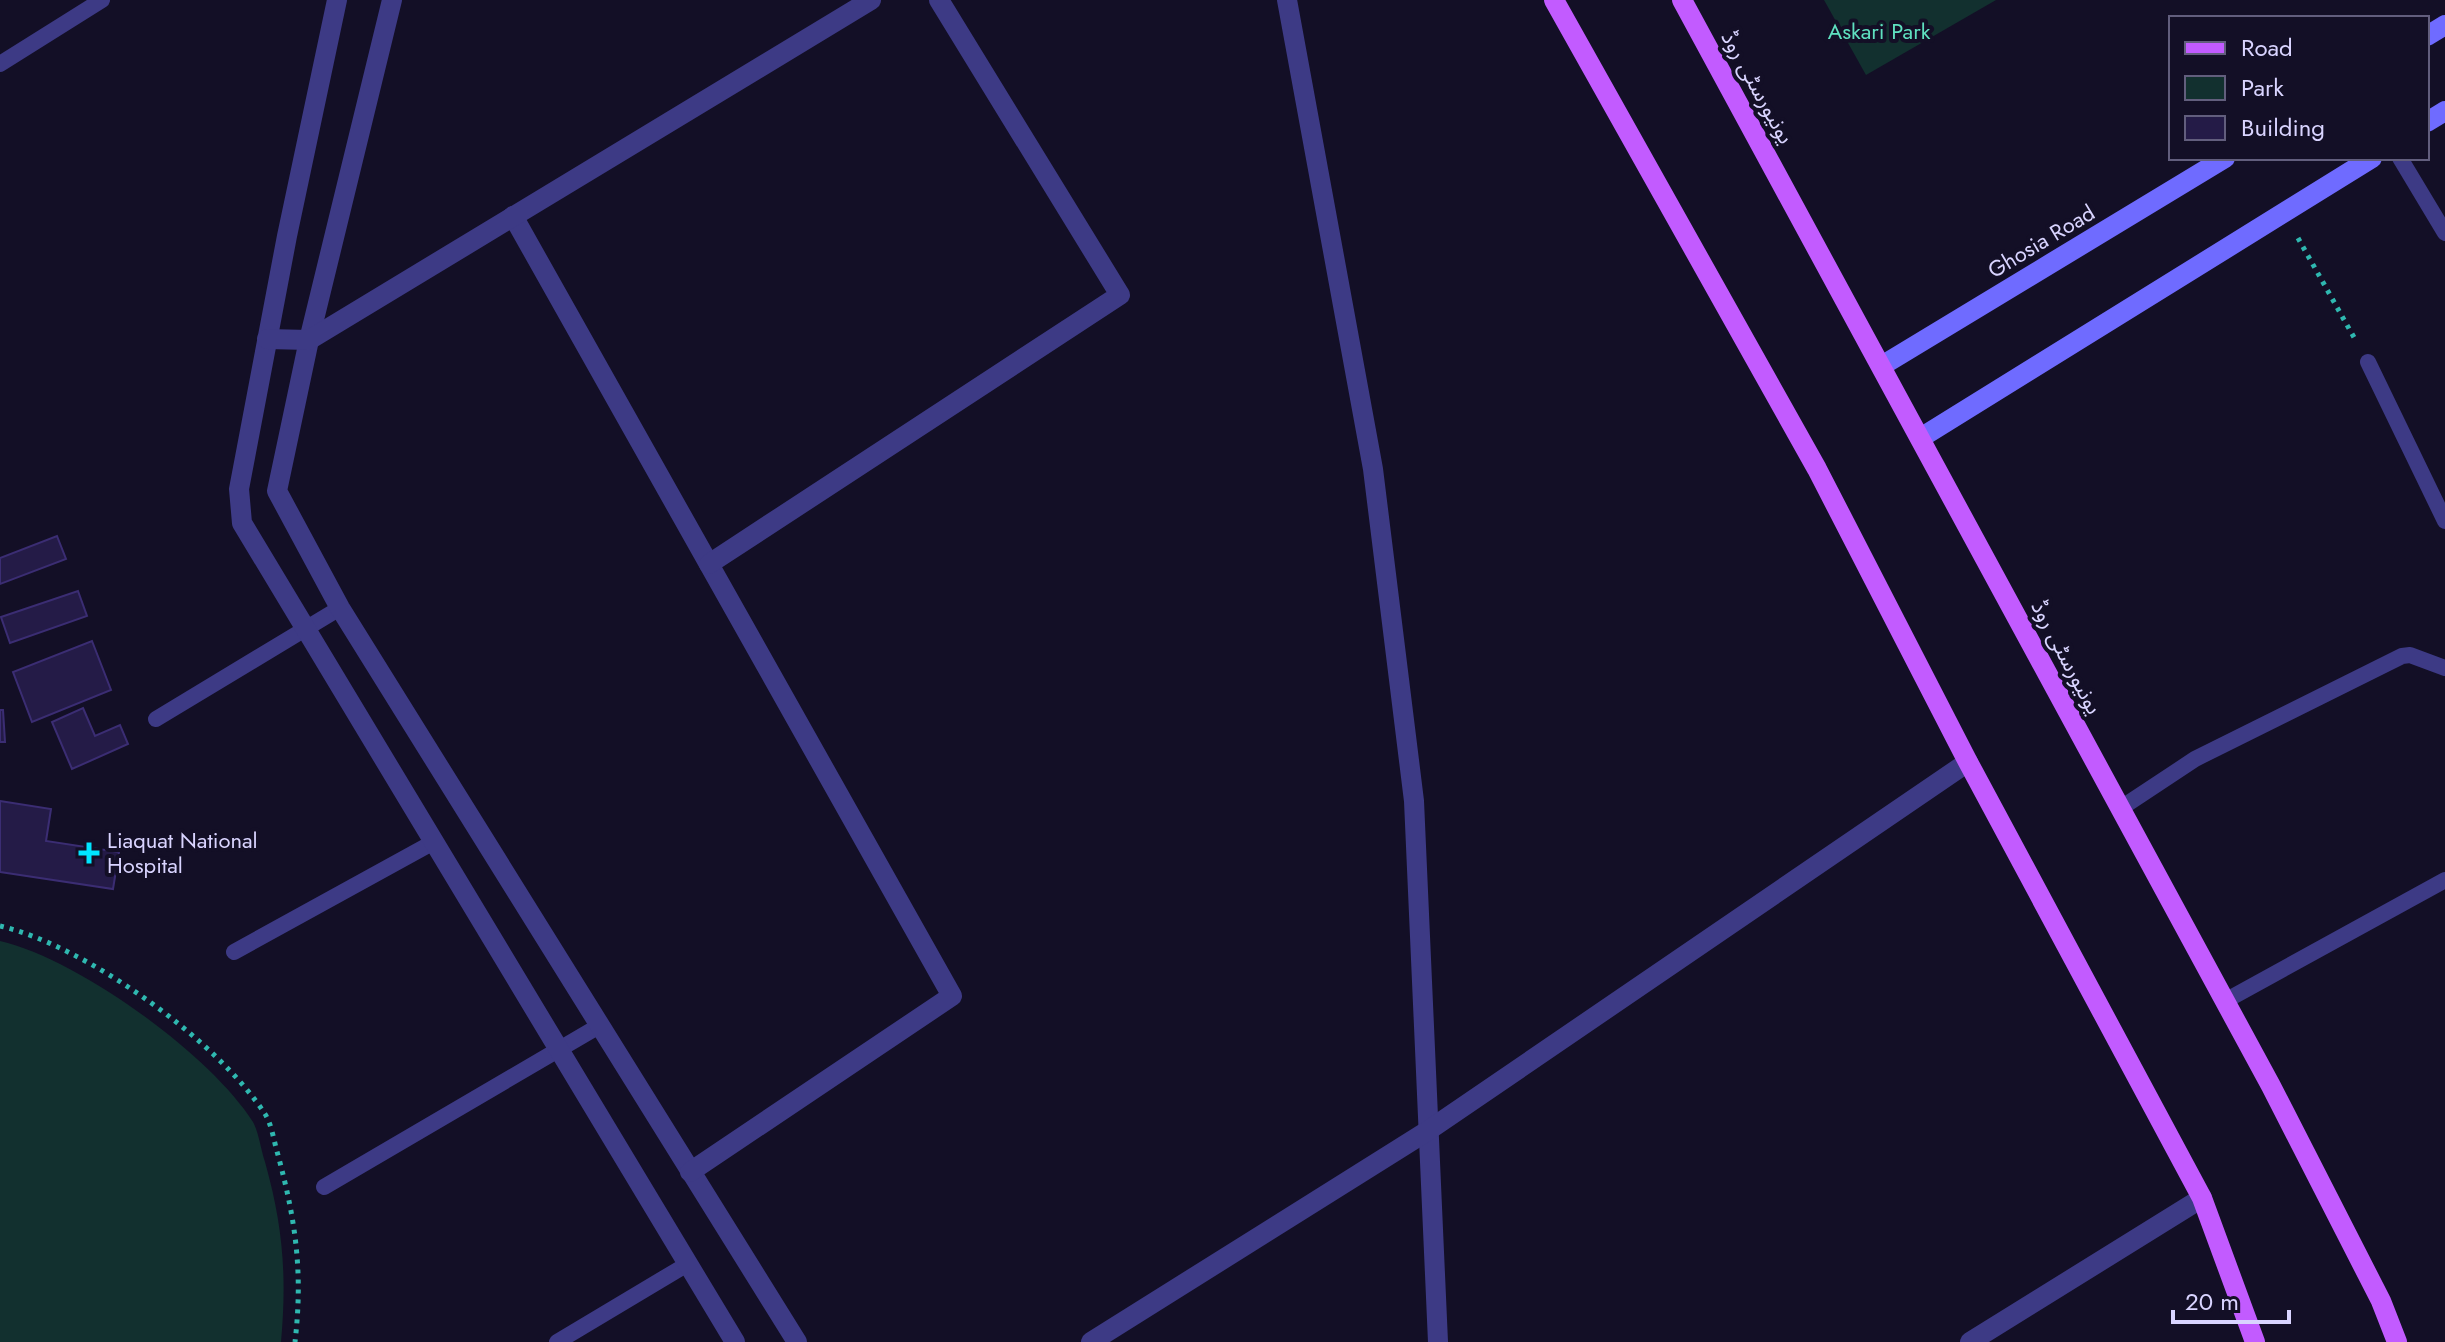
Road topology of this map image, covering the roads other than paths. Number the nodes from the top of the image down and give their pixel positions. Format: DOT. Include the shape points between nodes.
graph roads {
  1 [pos="337,0"];
  2 [pos="392,0"];
  3 [pos="871,0"];
  4 [pos="939,0"];
  5 [pos="1287,0"];
  6 [pos="1554,0"];
  7 [pos="1682,0"];
  8 [pos="95,2"];
  9 [pos="0,64"];
  10 [pos="2222,160"];
  11 [pos="2369,160"];
  12 [pos="2401,160"];
  13 [pos="513,216"];
  14 [pos="2445,233"];
  15 [pos="267,339"];
  16 [pos="309,340"];
  17 [pos="2368,362"];
  18 [pos="1883,365"];
  19 [pos="1922,437"];
  20 [pos="2445,521"];
  21 [pos="709,564"];
  22 [pos="340,608"];
  23 [pos="307,630"];
  24 [pos="2445,668"];
  25 [pos="156,719"];
  26 [pos="1968,762"];
  27 [pos="2121,808"];
  28 [pos="432,843"];
  29 [pos="2445,880"];
  30 [pos="234,952"];
  31 [pos="2225,1001"];
  32 [pos="599,1026"];
  33 [pos="558,1053"];
  34 [pos="1429,1130"];
  35 [pos="690,1172"];
  36 [pos="324,1187"];
  37 [pos="2202,1198"];
  38 [pos="686,1265"];
  39 [pos="557,1342"];
  40 [pos="735,1342"];
  41 [pos="797,1342"];
  42 [pos="1091,1342"];
  43 [pos="1438,1342"];
  44 [pos="1970,1342"];
  45 [pos="2255,1342"];
  46 [pos="2397,1342"];
  1 -- 15 [label="street"];
  2 -- 16 [label="street"];
  3 -- 13 [label="street"];
  4 -- 21 [label="street" via="1120,295"];
  5 -- 34 [label="street" via="1375,484 1414,801"];
  6 -- 26 [label="main road" via="1817,469"];
  7 -- 18 [label="main road, یونیورسٹی روڈ"];
  8 -- 9 [label="lane"];
  10 -- 18 [label="main road, Ghosia Road"];
  11 -- 19 [label="main road"];
  12 -- 14 [label="lane"];
  13 -- 16 [label="street"];
  13 -- 21 [label="street"];
  15 -- 16 [label="street"];
  15 -- 23 [label="street" via="239,489 242,523"];
  16 -- 22 [label="street" via="277,491"];
  17 -- 20 [label="lane"];
  18 -- 19 [label="main road, یونیورسٹی روڈ"];
  19 -- 27 [label="main road, یونیورسٹی روڈ"];
  21 -- 35 [label="street" via="952,996"];
  22 -- 23 [label="lane"];
  22 -- 32 [label="street"];
  23 -- 25 [label="lane"];
  23 -- 28 [label="street"];
  24 -- 27 [label="lane" via="2402,656 2195,759"];
  26 -- 34 [label="street"];
  26 -- 37 [label="main road"];
  27 -- 31 [label="main road, یونیورسٹی روڈ"];
  28 -- 30 [label="lane"];
  28 -- 33 [label="street"];
  29 -- 31 [label="lane"];
  31 -- 46 [label="main road, یونیورسٹی روڈ" via="2381,1301"];
  32 -- 33 [label="lane"];
  32 -- 35 [label="street"];
  33 -- 36 [label="lane"];
  33 -- 38 [label="street"];
  34 -- 42 [label="street"];
  34 -- 43 [label="street"];
  35 -- 41 [label="street"];
  37 -- 44 [label="street"];
  37 -- 45 [label="main road"];
  38 -- 39 [label="lane"];
  38 -- 40 [label="street"];
}
